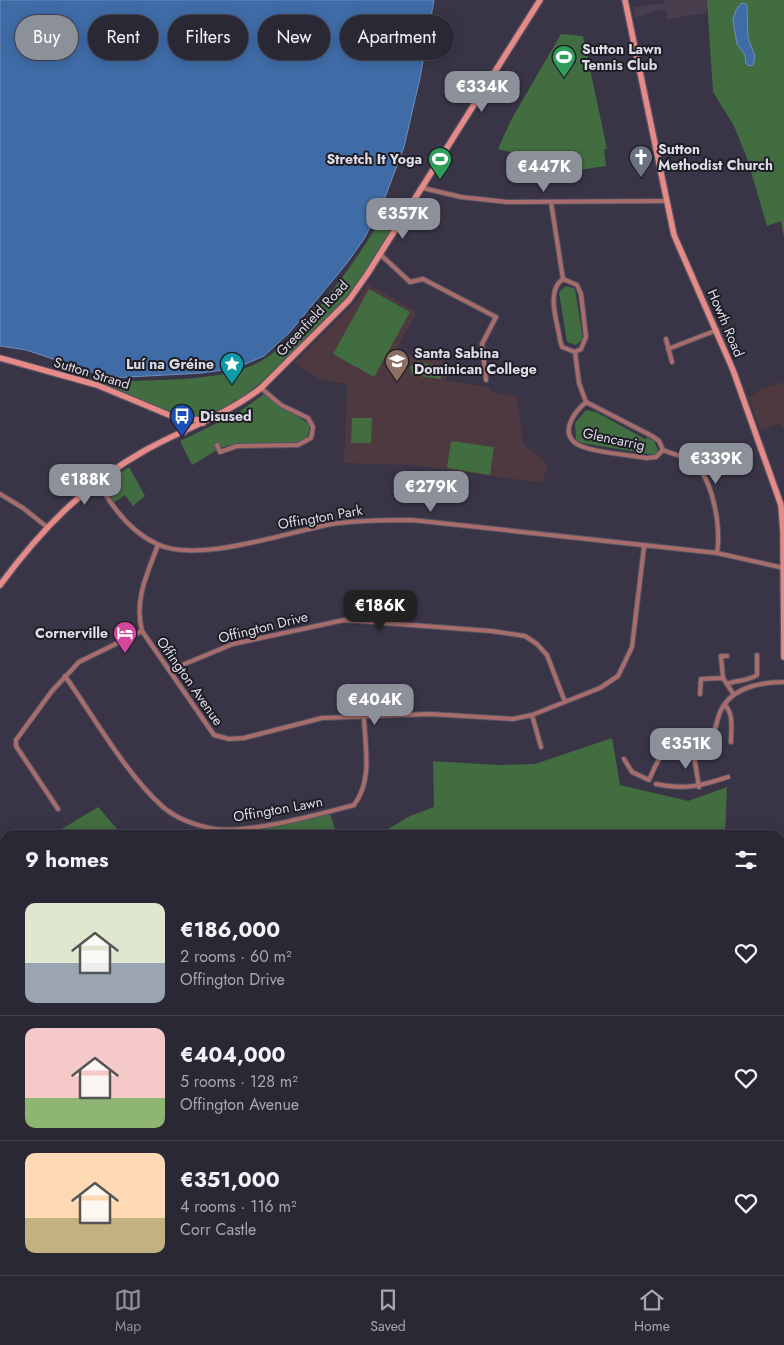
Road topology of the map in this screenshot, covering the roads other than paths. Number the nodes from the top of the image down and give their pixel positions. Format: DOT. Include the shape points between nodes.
graph roads {
  1 [pos="540,0"];
  2 [pos="625,0"];
  3 [pos="423,188"];
  4 [pos="666,201"];
  5 [pos="551,202"];
  6 [pos="381,255"];
  7 [pos="564,279"];
  8 [pos="717,330"];
  9 [pos="666,339"];
  10 [pos="668,349"];
  11 [pos="575,352"];
  12 [pos="0,358"];
  13 [pos="672,362"];
  14 [pos="486,380"];
  15 [pos="262,388"];
  16 [pos="586,402"];
  17 [pos="174,417"];
  18 [pos="203,423"];
  19 [pos="184,432"];
  20 [pos="217,445"];
  21 [pos="663,450"];
  22 [pos="98,481"];
  23 [pos="0,494"];
  24 [pos="47,527"];
  25 [pos="158,545"];
  26 [pos="644,547"];
  27 [pos="717,553"];
  28 [pos="784,568"];
  29 [pos="0,585"];
  30 [pos="142,631"];
  31 [pos="757,655"];
  32 [pos="727,656"];
  33 [pos="784,657"];
  34 [pos="170,670"];
  35 [pos="65,676"];
  36 [pos="723,678"];
  37 [pos="784,682"];
  38 [pos="727,684"];
  39 [pos="700,694"];
  40 [pos="734,695"];
  41 [pos="565,702"];
  42 [pos="724,705"];
  43 [pos="532,715"];
  44 [pos="364,718"];
  45 [pos="731,742"];
  46 [pos="541,747"];
  47 [pos="693,750"];
  48 [pos="624,759"];
  49 [pos="728,777"];
  50 [pos="656,784"];
  51 [pos="699,787"];
  52 [pos="58,809"];
  1 -- 3 [label="main road, Greenfield Road"];
  2 -- 4 [label="main road, Howth Road"];
  3 -- 5 [label="street" via="493,201"];
  3 -- 6 [label="main road, Greenfield Road"];
  4 -- 5 [label="street"];
  4 -- 8 [label="main road, Howth Road" via="683,258"];
  5 -- 7 [label="street"];
  6 -- 14 [label="street" via="410,282 423,279 496,317 482,344"];
  6 -- 15 [label="main road, Greenfield Road" via="349,300"];
  7 -- 11 [label="street" via="558,282 553,294 562,346"];
  7 -- 11 [label="street" via="577,285 581,294 586,337 585,343"];
  8 -- 10 [label="street"];
  8 -- 28 [label="main road, Howth Road" via="781,505"];
  9 -- 10 [label="street"];
  10 -- 13 [label="street"];
  11 -- 16 [label="street" via="579,383"];
  12 -- 17 [label="main road, Sutton Strand" via="97,385"];
  15 -- 18 [label="main road, Greenfield Road" via="239,405"];
  15 -- 20 [label="street" via="281,405 308,418 312,427 311,438 298,445 237,446 220,452"];
  16 -- 21 [label="street, Glencarrig" via="652,436"];
  16 -- 21 [label="street, Glencarrig" via="570,422 574,442 584,447 646,458 656,457"];
  17 -- 18 [label="main road, Sutton Strand" via="201,420"];
  17 -- 19 [label="main road"];
  18 -- 19 [label="main road, Greenfield Road"];
  19 -- 22 [label="main road, Greenfield Road" via="144,451"];
  21 -- 27 [label="street, Glencarrig" via="694,463 702,474 716,511"];
  22 -- 24 [label="main road, Greenfield Road"];
  22 -- 25 [label="street, Offington Park" via="117,511"];
  23 -- 24 [label="street"];
  24 -- 29 [label="main road, Greenfield Road"];
  25 -- 26 [label="street, Offington Park" via="190,551 216,549 332,524 412,520"];
  25 -- 30 [label="street, Offington Avenue" via="140,593 138,615"];
  26 -- 27 [label="street, Offington Park"];
  26 -- 41 [label="street, Offington Avenue" via="632,647 624,667 618,676 600,688"];
  27 -- 28 [label="street, Offington Park"];
  28 -- 33 [label="main road, Howth Road"];
  30 -- 34 [label="street, Offington Avenue"];
  30 -- 35 [label="street" via="79,662"];
  31 -- 38 [label="street" via="757,675"];
  32 -- 36 [label="street" via="721,656"];
  34 -- 41 [label="street, Offington Drive" via="232,644 344,620 525,636 547,655"];
  34 -- 44 [label="street, Offington Avenue" via="214,735 229,739 322,718"];
  35 -- 44 [label="street, Offington Lawn" via="137,778 164,808 188,822 216,829 258,826 354,805 367,778"];
  35 -- 52 [label="street" via="16,740 16,746"];
  36 -- 38 [label="street"];
  36 -- 39 [label="street" via="701,679"];
  37 -- 40 [label="street" via="755,684"];
  38 -- 40 [label="street"];
  40 -- 42 [label="street"];
  41 -- 43 [label="street, Offington Avenue"];
  42 -- 45 [label="street" via="732,719"];
  42 -- 47 [label="street" via="708,742"];
  43 -- 44 [label="street, Offington Avenue" via="513,719 430,714"];
  43 -- 46 [label="street"];
  47 -- 48 [label="street" via="672,748 663,753 649,780 632,772"];
  47 -- 51 [label="street"];
  49 -- 51 [label="street"];
  50 -- 51 [label="street" via="678,789"];
}
